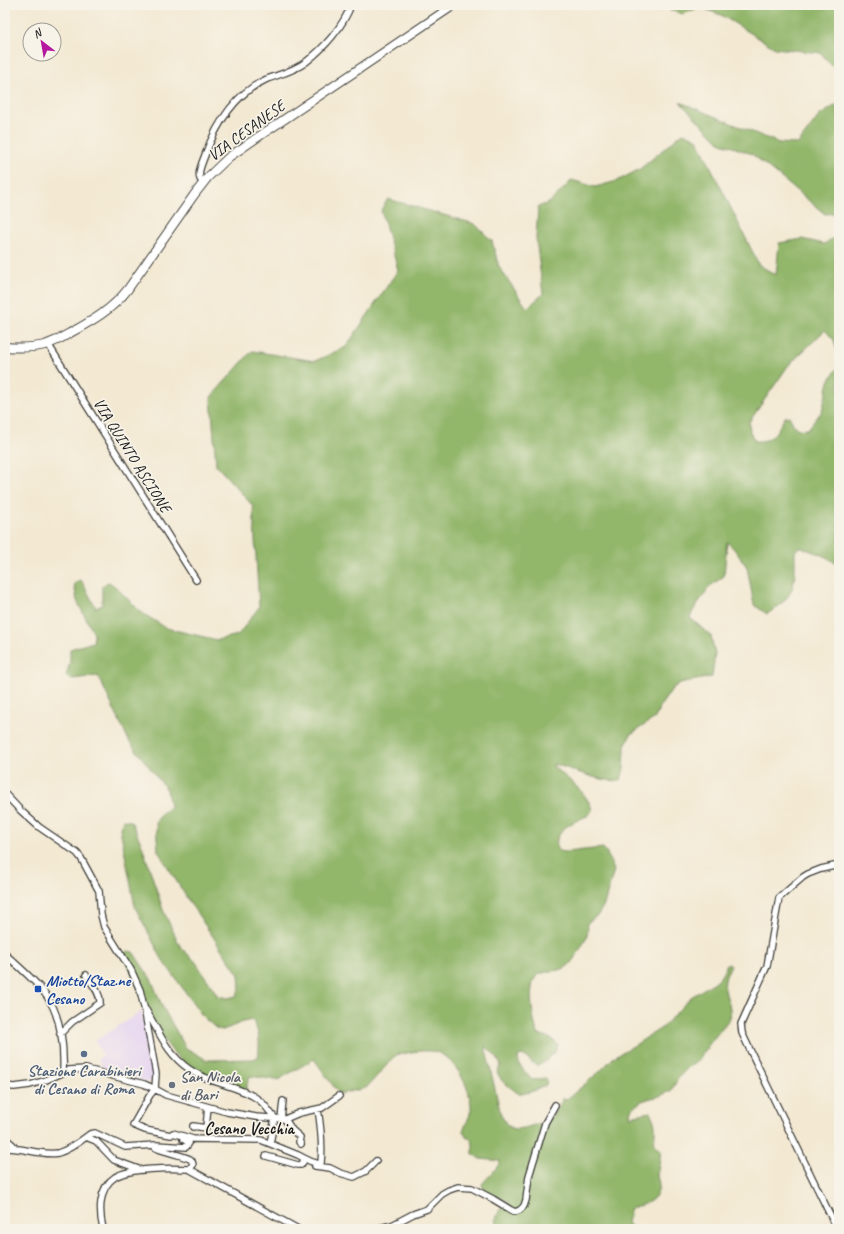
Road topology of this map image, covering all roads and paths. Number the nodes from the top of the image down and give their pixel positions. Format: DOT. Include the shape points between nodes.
graph roads {
  1 [pos="351,5"];
  2 [pos="454,5"];
  3 [pos="203,183"];
  4 [pos="48,344"];
  5 [pos="5,347"];
  6 [pos="196,580"];
  7 [pos="5,794"];
  8 [pos="839,866"];
  9 [pos="5,954"];
  10 [pos="86,975"];
  11 [pos="144,1007"];
  12 [pos="60,1034"];
  13 [pos="63,1072"];
  14 [pos="5,1086"];
  15 [pos="155,1089"];
  16 [pos="339,1096"];
  17 [pos="283,1101"];
  18 [pos="208,1106"];
  19 [pos="555,1106"];
  20 [pos="318,1109"];
  21 [pos="280,1119"];
  22 [pos="193,1127"];
  23 [pos="171,1135"];
  24 [pos="86,1137"];
  25 [pos="5,1138"];
  26 [pos="270,1143"];
  27 [pos="301,1144"];
  28 [pos="156,1145"];
  29 [pos="5,1148"];
  30 [pos="15,1148"];
  31 [pos="266,1156"];
  32 [pos="304,1161"];
  33 [pos="376,1161"];
  34 [pos="189,1169"];
  35 [pos="142,1170"];
  36 [pos="103,1229"];
  37 [pos="298,1229"];
  38 [pos="376,1229"];
  39 [pos="837,1229"];
  1 -- 3 [label="street" via="339,28 310,59 295,69 253,87 234,104 220,123 208,148 199,174"];
  2 -- 3 [label="street, VIA CESANESE" via="239,150"];
  3 -- 4 [label="street, VIA CESANESE" via="119,299 103,313"];
  4 -- 5 [label="street, VIA CESANESE"];
  4 -- 6 [label="street, VIA QUINTO ASCIONE"];
  7 -- 11 [label="street" via="30,819 74,850 81,858 99,891 104,927 136,979"];
  8 -- 39 [label="street" via="808,874 779,898 767,966 741,1026 751,1052"];
  9 -- 12 [label="street" via="46,995 53,1008"];
  10 -- 12 [label="street" via="98,993 100,1003 72,1022"];
  11 -- 15 [label="street" via="156,1074"];
  11 -- 21 [label="street" via="166,1047 187,1069 257,1098"];
  12 -- 13 [label="street"];
  13 -- 14 [label="street" via="36,1084"];
  13 -- 15 [label="street" via="89,1069"];
  15 -- 18 [label="street" via="166,1095"];
  15 -- 23 [label="street" via="133,1125"];
  16 -- 20 [label="street"];
  17 -- 21 [label="street"];
  18 -- 21 [label="street" via="248,1116"];
  18 -- 22 [label="street" via="206,1128"];
  19 -- 38 [label="street" via="545,1123 529,1176 526,1200 517,1212 472,1188 460,1187 450,1189 441,1195 427,1210"];
  20 -- 21 [label="street"];
  20 -- 32 [label="street" via="321,1126 321,1162 318,1164"];
  21 -- 26 [label="street"];
  21 -- 27 [label="street" via="300,1137"];
  23 -- 26 [label="street" via="173,1133 192,1137"];
  23 -- 28 [label="street" via="188,1141 188,1146"];
  24 -- 28 [label="street" via="95,1133 122,1146"];
  24 -- 30 [label="street" via="57,1153"];
  24 -- 35 [label="street" via="97,1142 114,1160"];
  25 -- 30 [label="street"];
  26 -- 32 [label="street" via="298,1155"];
  28 -- 34 [label="street" via="156,1148 189,1159 193,1165"];
  29 -- 30 [label="street"];
  31 -- 32 [label="street" via="298,1165"];
  32 -- 33 [label="street" via="354,1177 366,1171"];
  34 -- 35 [label="street"];
  34 -- 37 [label="street"];
  35 -- 36 [label="street" via="119,1176 106,1186 100,1210"];
}
